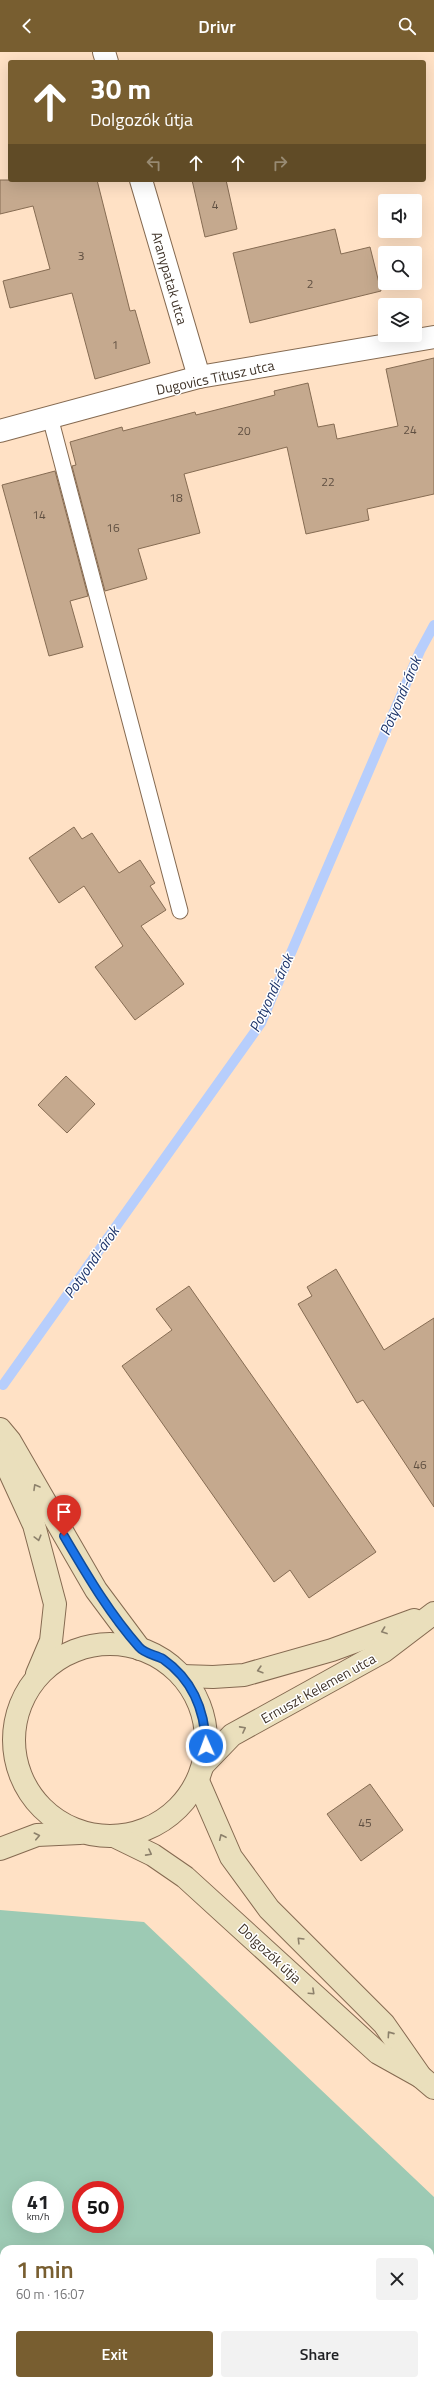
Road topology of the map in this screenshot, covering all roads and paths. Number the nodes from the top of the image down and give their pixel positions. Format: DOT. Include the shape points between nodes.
graph roads {
  1 [pos="142,182"];
  2 [pos="434,337"];
  3 [pos="199,377"];
  4 [pos="50,417"];
  5 [pos="0,431"];
  6 [pos="180,911"];
  7 [pos="0,1429"];
  8 [pos="0,1451"];
  9 [pos="434,1613"];
  10 [pos="140,1649"];
  11 [pos="182,1676"];
  12 [pos="33,1681"];
  13 [pos="14,1733"];
  14 [pos="0,1760"];
  15 [pos="201,1772"];
  16 [pos="84,1833"];
  17 [pos="114,1836"];
  18 [pos="0,1849"];
  19 [pos="428,2083"];
  1 -- 3 [label="street, Aranypatak utca"];
  2 -- 3 [label="street, Dugovics Titusz utca"];
  3 -- 4 [label="street, Dugovics Titusz utca"];
  4 -- 5 [label="street, Dugovics Titusz utca"];
  4 -- 6 [label="lane"];
  10 -- 7 [label="main road, one-way" via="96,1590 10,1441"];
  8 -- 12 [label="main road, one-way" via="34,1525 55,1604 51,1641"];
  9 -- 11 [label="main road, Ernuszt Kelemen utca, one-way" via="332,1650 244,1674"];
  15 -- 9 [label="main road, Ernuszt Kelemen utca, one-way" via="232,1735 384,1651"];
  10 -- 11 [label="main road" via="163,1659"];
  10 -- 12 [label="main road" via="107,1644 74,1651 59,1658"];
  11 -- 15 [label="main road" via="201,1708 206,1727 206,1746"];
  12 -- 13 [label="main road" via="23,1697"];
  13 -- 14 [label="main road"];
  13 -- 16 [label="main road" via="17,1766 31,1796 54,1819"];
  15 -- 17 [label="main road, Ernuszt Kelemen utca" via="178,1809 164,1820 148,1829"];
  19 -- 15 [label="main road, Dolgozók útja, one-way" via="384,2024 269,1909 231,1857"];
  16 -- 17 [label="main road"];
  18 -- 16 [label="main road, one-way" via="37,1834"];
  17 -- 19 [label="main road, Dolgozók útja, one-way" via="153,1855 186,1877 378,2053"];
}
